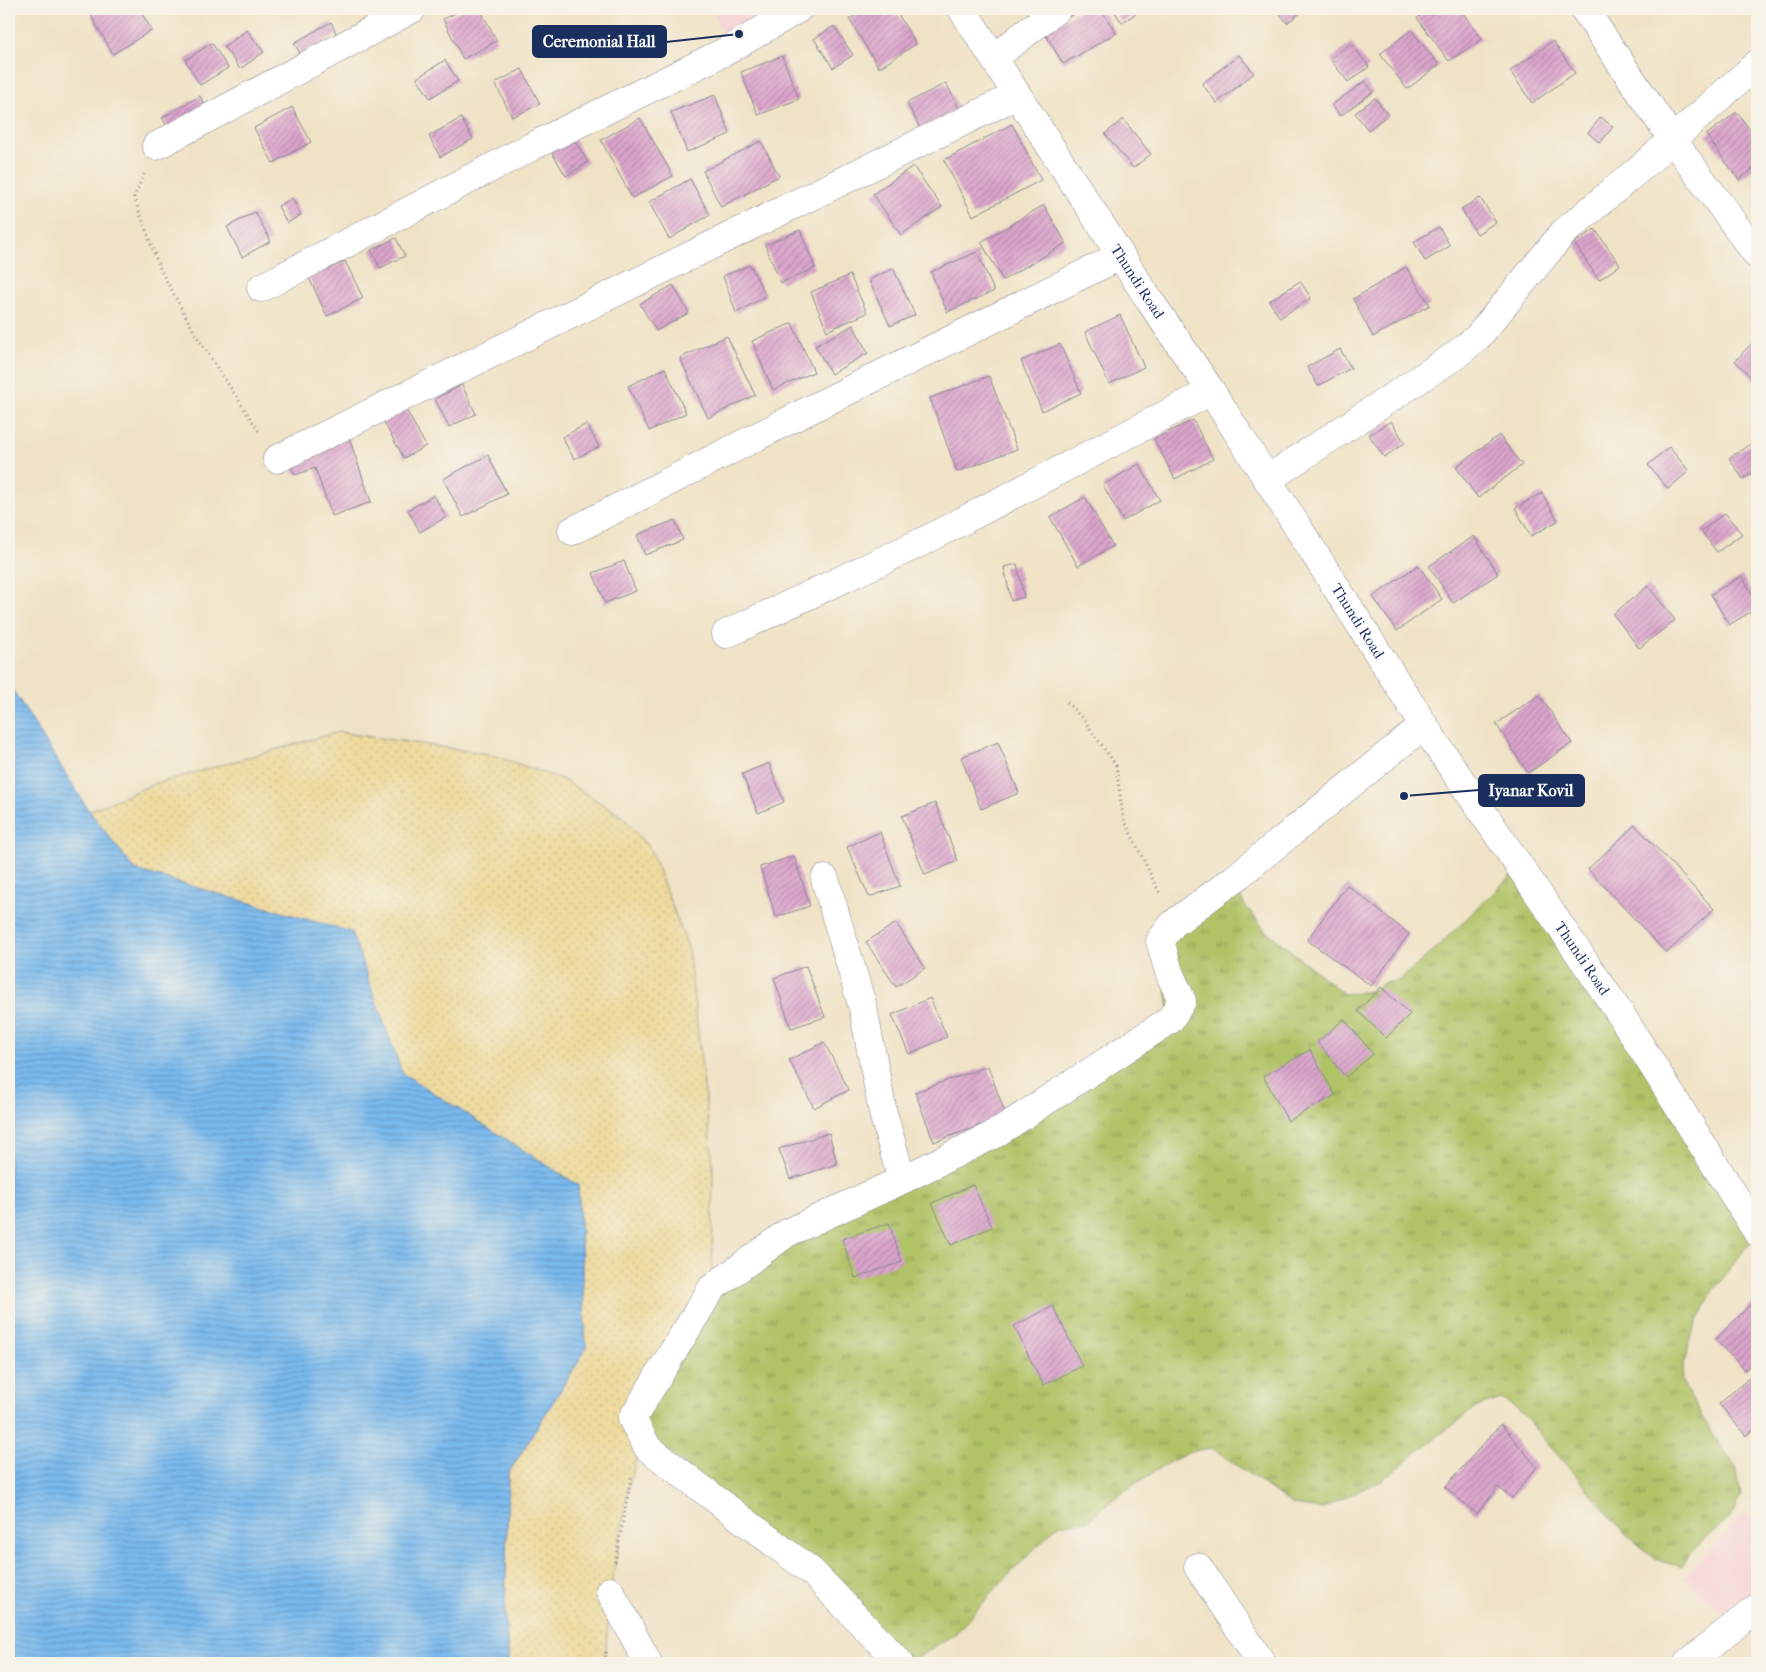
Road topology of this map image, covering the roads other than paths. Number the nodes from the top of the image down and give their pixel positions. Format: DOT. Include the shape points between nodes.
graph roads {
  1 [pos="412,9"];
  2 [pos="798,9"];
  3 [pos="962,9"];
  4 [pos="1057,9"];
  5 [pos="1584,9"];
  6 [pos="1004,50"];
  7 [pos="1757,64"];
  8 [pos="1017,94"];
  9 [pos="1672,139"];
  10 [pos="156,146"];
  11 [pos="1757,255"];
  12 [pos="1120,256"];
  13 [pos="261,288"];
  14 [pos="1212,390"];
  15 [pos="277,459"];
  16 [pos="1268,479"];
  17 [pos="572,531"];
  18 [pos="726,634"];
  19 [pos="1424,725"];
  20 [pos="825,879"];
  21 [pos="902,1180"];
  22 [pos="1757,1232"];
  23 [pos="1198,1567"];
  24 [pos="610,1591"];
  25 [pos="1757,1608"];
  26 [pos="648,1663"];
  27 [pos="900,1663"];
  28 [pos="1262,1663"];
  29 [pos="1688,1663"];
  1 -- 10 [label="street"];
  2 -- 13 [label="street" via="730,49 530,147"];
  3 -- 8 [label="street, Thundi Road"];
  4 -- 6 [label="street"];
  5 -- 9 [label="street"];
  7 -- 9 [label="street"];
  8 -- 12 [label="street, Thundi Road"];
  8 -- 15 [label="street"];
  9 -- 11 [label="street"];
  9 -- 16 [label="street" via="1563,233 1477,338"];
  12 -- 14 [label="street, Thundi Road"];
  12 -- 17 [label="street"];
  14 -- 16 [label="street, Thundi Road"];
  14 -- 18 [label="street" via="926,540"];
  16 -- 19 [label="street, Thundi Road"];
  19 -- 21 [label="street" via="1234,879 1173,924 1160,941 1182,1001 1170,1020 995,1134"];
  19 -- 22 [label="street, Thundi Road" via="1622,1018"];
  20 -- 21 [label="street" via="863,1008 883,1113"];
  21 -- 27 [label="street" via="787,1232 712,1288 632,1419 648,1448 812,1572"];
  23 -- 28 [label="street"];
  24 -- 26 [label="street"];
  25 -- 29 [label="street"];
}
